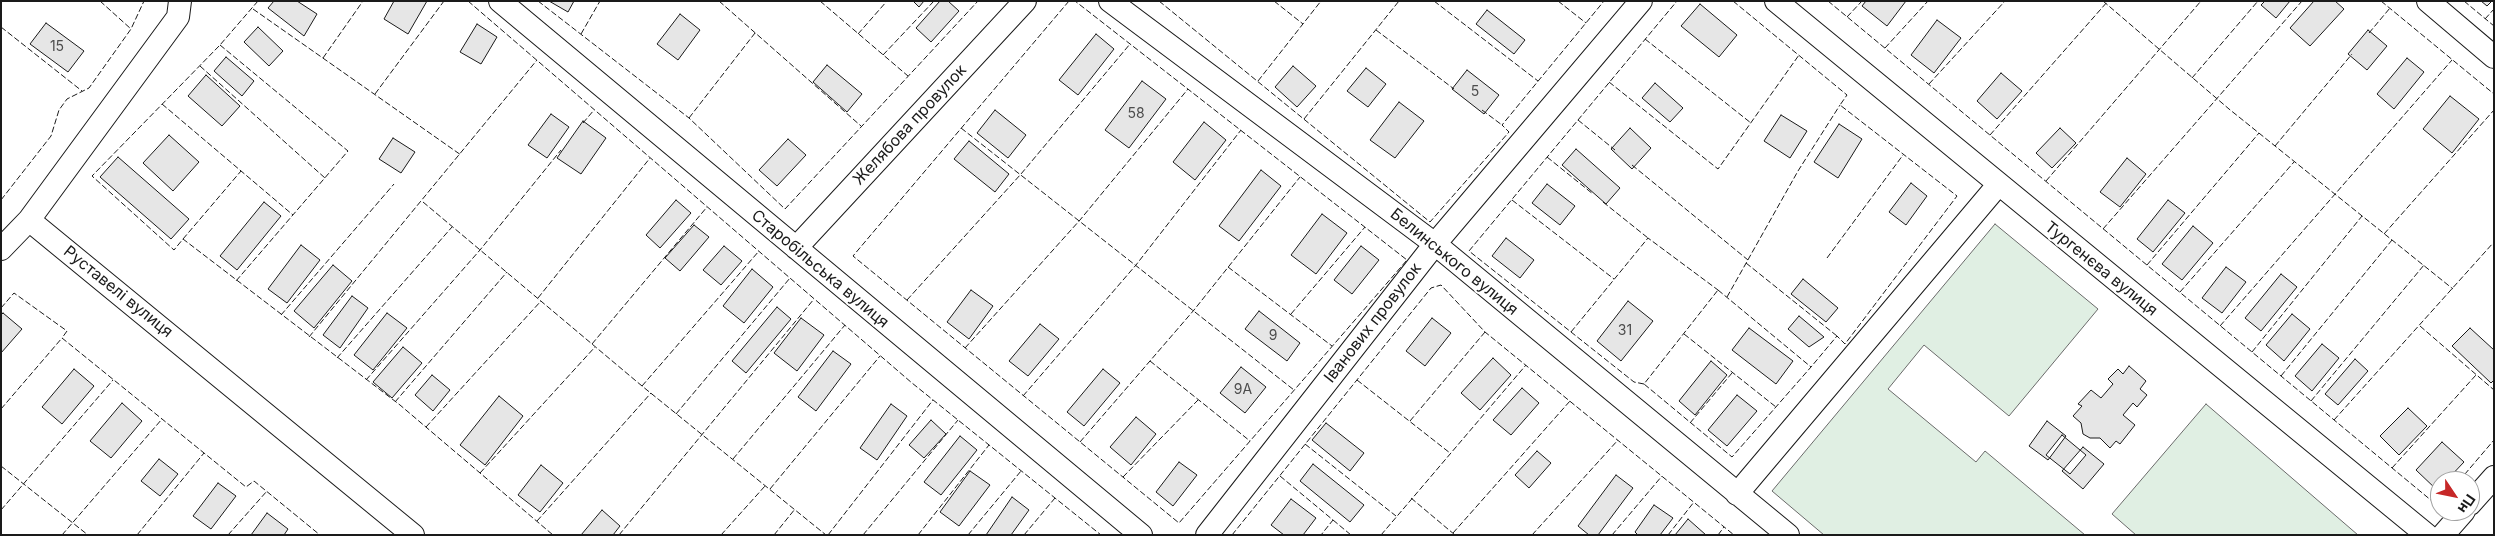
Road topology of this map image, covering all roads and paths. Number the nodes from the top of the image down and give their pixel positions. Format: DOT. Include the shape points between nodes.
graph roads {
  1 [pos="180,1"];
  2 [pos="500,1"];
  3 [pos="1025,1"];
  4 [pos="1110,1"];
  5 [pos="1641,1"];
  6 [pos="1776,1"];
  7 [pos="2428,1"];
  8 [pos="2494,57"];
  9 [pos="1998,185"];
  10 [pos="29,220"];
  11 [pos="1435,244"];
  12 [pos="796,248"];
  13 [pos="1,250"];
  14 [pos="2494,477"];
  15 [pos="2480,493"];
  16 [pos="1737,494"];
  17 [pos="2455,521"];
  18 [pos="413,535"];
  19 [pos="1141,535"];
  20 [pos="1207,535"];
  21 [pos="1788,535"];
  22 [pos="2427,535"];
  23 [pos="2443,535"];
  1 -- 10 [label="street" via="178,17"];
  2 -- 12 [label="street, Старобільська вулиця"];
  3 -- 12 [label="street, Желябова провулок"];
  4 -- 11 [label="street, Белинського вулиця"];
  5 -- 11 [label="street, Іванових провулок"];
  6 -- 9 [label="street, Тургенєва вулиця"];
  7 -- 8 [label="street"];
  9 -- 16 [label="street"];
  9 -- 22 [label="street, Тургенєва вулиця"];
  10 -- 13 [label="street"];
  10 -- 18 [label="street, Руставелі вулиця"];
  11 -- 16 [label="street, Белинського вулиця"];
  11 -- 20 [label="street, Іванових провулок"];
  12 -- 19 [label="street, Старобільська вулиця"];
  14 -- 15 [label="street"];
  16 -- 21 [label="street, Белинського вулиця"];
  17 -- 23 [label="street"];
}
